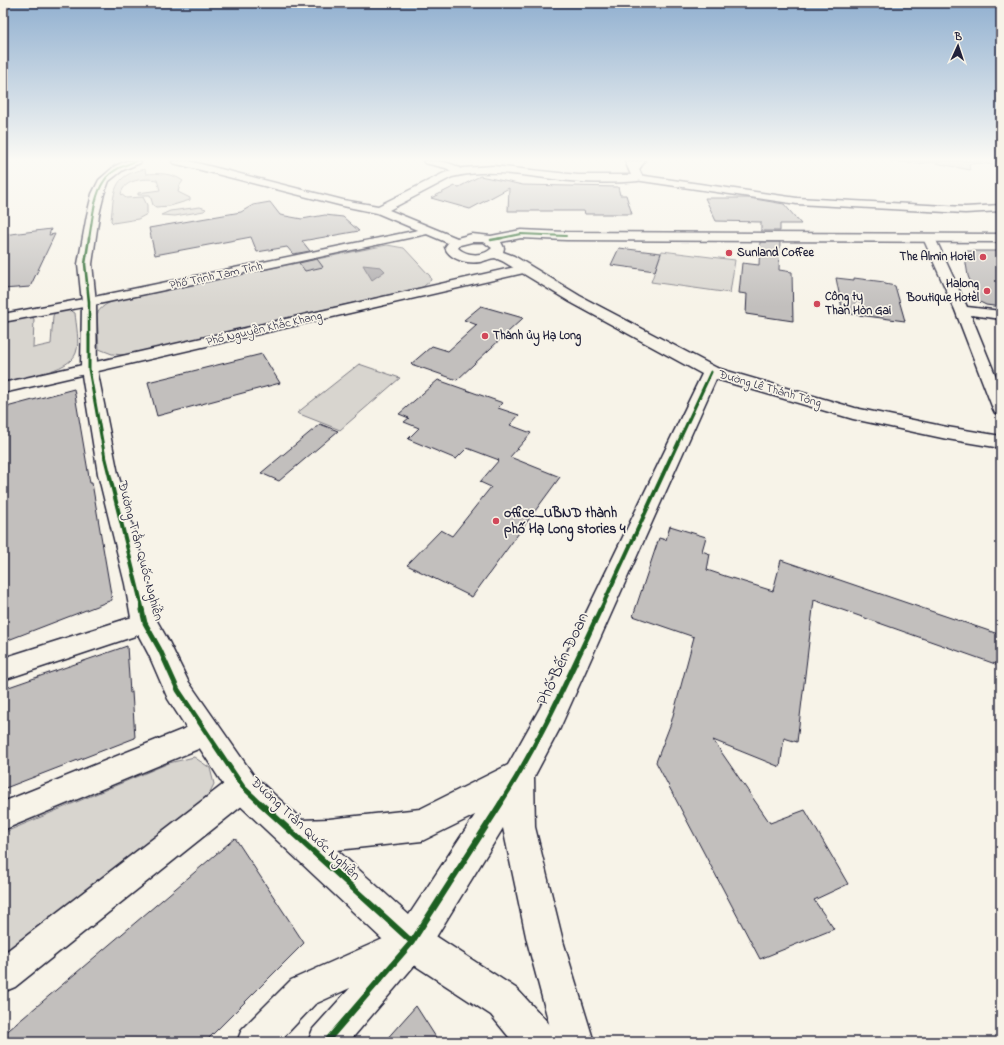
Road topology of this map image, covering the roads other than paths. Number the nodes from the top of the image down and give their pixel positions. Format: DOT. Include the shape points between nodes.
graph roads {
  1 [pos="95,210"];
  2 [pos="380,210"];
  3 [pos="428,231"];
  4 [pos="929,238"];
  5 [pos="1001,238"];
  6 [pos="456,242"];
  7 [pos="494,247"];
  8 [pos="524,269"];
  9 [pos="89,302"];
  10 [pos="962,310"];
  11 [pos="1001,315"];
  12 [pos="3,318"];
  13 [pos="89,369"];
  14 [pos="711,372"];
  15 [pos="986,372"];
  16 [pos="1001,375"];
  17 [pos="3,388"];
  18 [pos="1001,409"];
  19 [pos="1001,442"];
  20 [pos="145,623"];
  21 [pos="3,669"];
  22 [pos="206,733"];
  23 [pos="519,776"];
  24 [pos="243,787"];
  25 [pos="3,816"];
  26 [pos="297,836"];
  27 [pos="412,942"];
  28 [pos="3,975"];
  29 [pos="255,1042"];
  30 [pos="326,1042"];
  31 [pos="538,1042"];
  32 [pos="574,1042"];
  1 -- 9 [label="street, Đường Trần Quốc Nghiễn" via="85,264"];
  2 -- 3 [label="street"];
  3 -- 6 [label="street"];
  3 -- 9 [label="street, Phố Trịnh Tam Tỉnh"];
  4 -- 5 [label="street"];
  4 -- 7 [label="street" via="566,236"];
  4 -- 10 [label="street"];
  6 -- 7 [label="street" via="472,238"];
  6 -- 7 [label="street" via="452,250 464,257 484,257"];
  7 -- 8 [label="street, Đường Lê Thánh Tông"];
  8 -- 13 [label="street, Phố Nguyễn Khắc Khang"];
  8 -- 14 [label="street, Đường Lê Thánh Tông"];
  9 -- 12 [label="street, Phố Trịnh Tam Tỉnh"];
  9 -- 13 [label="street, Đường Trần Quốc Nghiễn"];
  10 -- 11 [label="street"];
  10 -- 15 [label="street"];
  13 -- 17 [label="street, Phố Nguyễn Khắc Khang"];
  13 -- 20 [label="street, Đường Trần Quốc Nghiễn" via="108,474"];
  14 -- 19 [label="street, Đường Lê Thánh Tông" via="853,413"];
  14 -- 23 [label="street, Phố Bến Đoan" via="550,718"];
  15 -- 16 [label="street"];
  15 -- 18 [label="street"];
  20 -- 21 [label="street"];
  20 -- 22 [label="street, Đường Trần Quốc Nghiễn" via="178,690"];
  22 -- 24 [label="street, Đường Trần Quốc Nghiễn"];
  22 -- 25 [label="street"];
  23 -- 26 [label="street" via="422,825"];
  23 -- 27 [label="street, Phố Bến Đoan"];
  23 -- 32 [label="street" via="519,827 545,941"];
  24 -- 26 [label="street, Đường Trần Quốc Nghiễn"];
  24 -- 28 [label="street"];
  26 -- 27 [label="street, Đường Trần Quốc Nghiễn"];
  27 -- 29 [label="street" via="303,992"];
  27 -- 30 [label="street"];
  27 -- 31 [label="street, Đường Trần Quốc Nghiễn" via="504,1002"];
}
